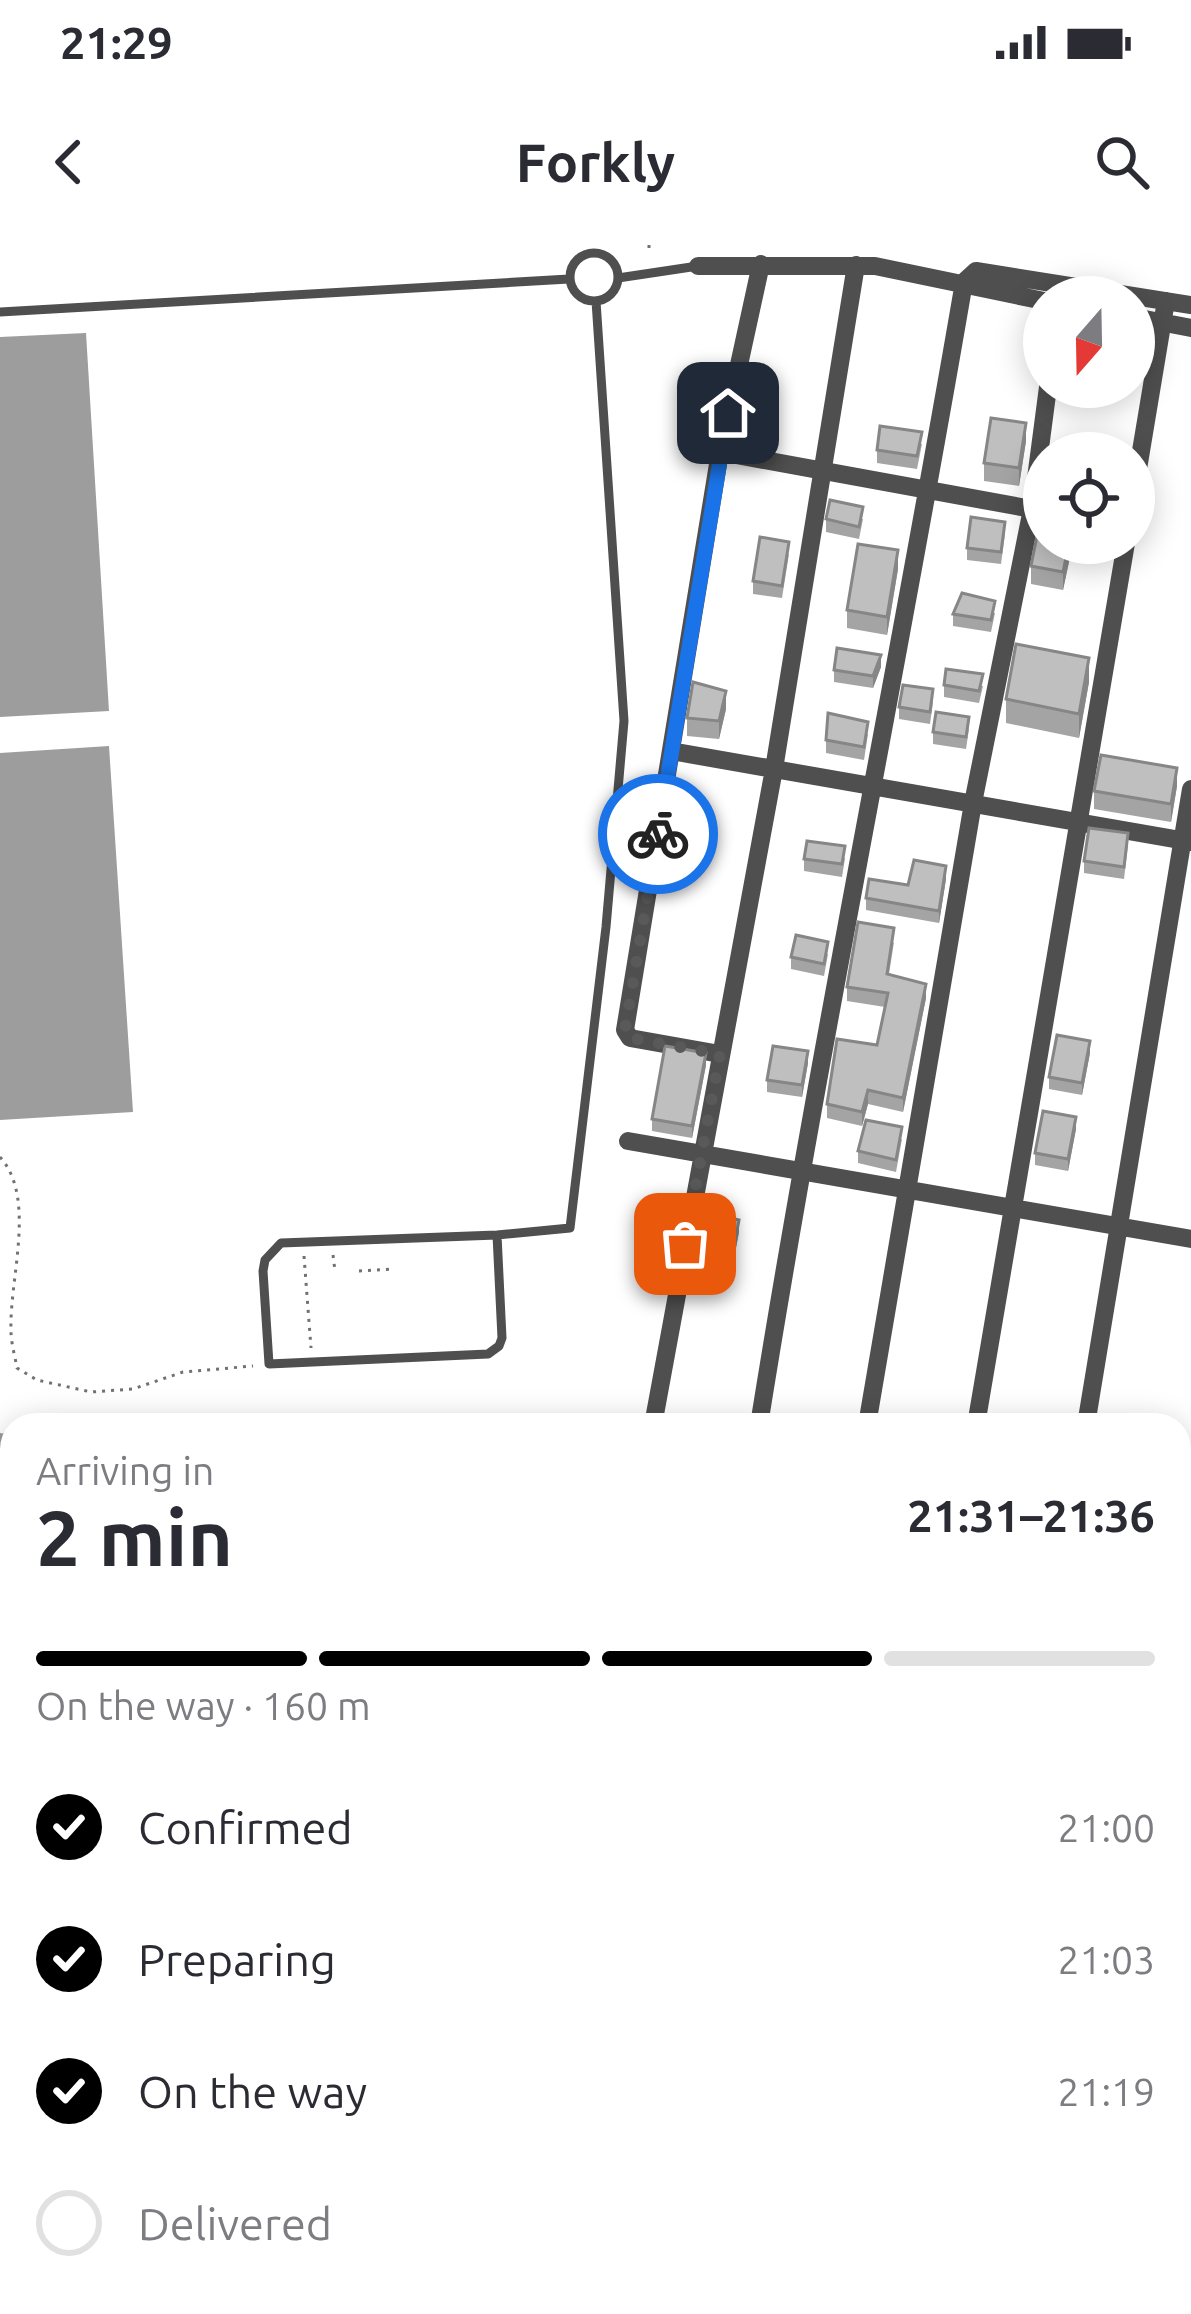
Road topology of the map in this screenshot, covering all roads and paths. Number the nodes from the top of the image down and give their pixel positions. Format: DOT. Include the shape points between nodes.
graph roads {
  1 [pos="593,240"];
  2 [pos="649,240"];
  3 [pos="649,248"];
  4 [pos="594,253"];
  5 [pos="761,264"];
  6 [pos="698,266"];
  7 [pos="856,266"];
  8 [pos="618,278"];
  9 [pos="569,279"];
  10 [pos="964,282"];
  11 [pos="1023,298"];
  12 [pos="596,301"];
  13 [pos="1166,301"];
  14 [pos="1191,305"];
  15 [pos="0,312"];
  16 [pos="1155,321"];
  17 [pos="1163,322"];
  18 [pos="1191,328"];
  19 [pos="1144,432"];
  20 [pos="720,452"];
  21 [pos="823,471"];
  22 [pos="929,490"];
  23 [pos="1023,506"];
  24 [pos="1023,554"];
  25 [pos="1122,564"];
  26 [pos="671,751"];
  27 [pos="774,769"];
  28 [pos="874,786"];
  29 [pos="1191,789"];
  30 [pos="974,803"];
  31 [pos="1078,821"];
  32 [pos="1186,841"];
  33 [pos="720,1054"];
  34 [pos="628,1141"];
  35 [pos="701,1154"];
  36 [pos="0,1156"];
  37 [pos="800,1171"];
  38 [pos="907,1190"];
  39 [pos="1013,1208"];
  40 [pos="1119,1227"];
  41 [pos="497,1235"];
  42 [pos="1191,1239"];
  43 [pos="374,1240"];
  44 [pos="332,1241"];
  45 [pos="303,1243"];
  46 [pos="394,1269"];
  47 [pos="375,1270"];
  48 [pos="334,1271"];
  49 [pos="359,1271"];
  50 [pos="312,1362"];
  51 [pos="269,1364"];
  52 [pos="655,1413"];
  53 [pos="761,1413"];
  54 [pos="869,1413"];
  55 [pos="978,1413"];
  56 [pos="1088,1413"];
  1 -- 4 [label="lane"];
  2 -- 3 [label="path"];
  4 -- 8 [label="lane" via="614,263"];
  4 -- 9 [label="lane" via="574,263"];
  5 -- 6 [label="street"];
  5 -- 7 [label="street"];
  5 -- 20 [label="street"];
  6 -- 8 [label="lane"];
  7 -- 10 [label="street"];
  7 -- 21 [label="street"];
  8 -- 12 [label="lane" via="613,292"];
  9 -- 12 [label="lane" via="576,294"];
  9 -- 15 [label="lane"];
  10 -- 11 [label="street"];
  10 -- 13 [label="street" via="976,271"];
  10 -- 22 [label="street"];
  12 -- 41 [label="lane" via="624,721 606,927 570,1228"];
  13 -- 14 [label="street"];
  13 -- 17 [label="street"];
  16 -- 17 [label="street"];
  17 -- 18 [label="street"];
  17 -- 19 [label="street"];
  20 -- 21 [label="street"];
  20 -- 26 [label="street"];
  21 -- 22 [label="street"];
  21 -- 27 [label="street"];
  22 -- 23 [label="street"];
  22 -- 28 [label="street"];
  24 -- 30 [label="street"];
  25 -- 31 [label="street"];
  26 -- 27 [label="street"];
  26 -- 33 [label="street" via="625,1030 630,1038"];
  27 -- 28 [label="street"];
  27 -- 33 [label="street"];
  28 -- 30 [label="street"];
  28 -- 37 [label="street"];
  29 -- 32 [label="street"];
  30 -- 31 [label="street"];
  30 -- 38 [label="street"];
  31 -- 32 [label="street"];
  31 -- 39 [label="street"];
  32 -- 40 [label="street"];
  33 -- 35 [label="street"];
  34 -- 35 [label="street"];
  35 -- 37 [label="street"];
  35 -- 52 [label="street"];
  36 -- 51 [label="path" via="20,1218 11,1332 17,1368 91,1392"];
  37 -- 38 [label="street"];
  37 -- 53 [label="street"];
  38 -- 39 [label="street"];
  38 -- 54 [label="street"];
  39 -- 40 [label="street"];
  39 -- 55 [label="street"];
  40 -- 42 [label="street"];
  40 -- 56 [label="street"];
  41 -- 43 [label="lane"];
  41 -- 50 [label="lane" via="502,1338 495,1350"];
  43 -- 44 [label="lane"];
  43 -- 47 [label="path"];
  44 -- 45 [label="lane"];
  44 -- 48 [label="path"];
  45 -- 50 [label="path"];
  45 -- 51 [label="lane" via="281,1244 265,1259"];
  46 -- 47 [label="path"];
  47 -- 49 [label="path"];
  50 -- 51 [label="lane"];
}
